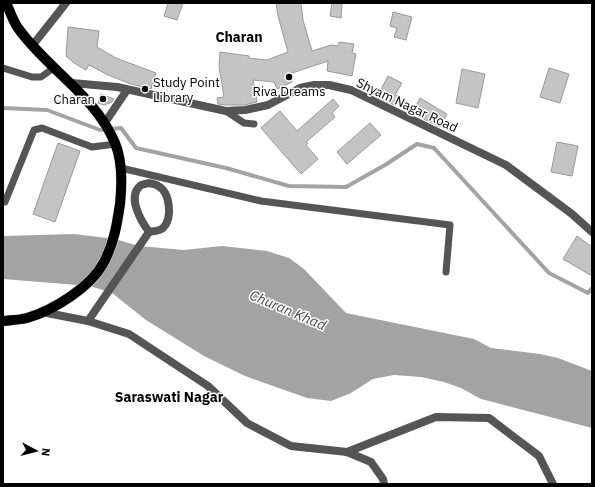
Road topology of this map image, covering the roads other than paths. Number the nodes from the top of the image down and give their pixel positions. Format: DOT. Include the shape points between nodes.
graph roads {
  1 [pos="6,3"];
  2 [pos="66,3"];
  3 [pos="32,46"];
  4 [pos="3,68"];
  5 [pos="55,68"];
  6 [pos="72,84"];
  7 [pos="127,90"];
  8 [pos="226,111"];
  9 [pos="254,124"];
  10 [pos="106,128"];
  11 [pos="116,144"];
  12 [pos="121,168"];
  13 [pos="5,202"];
  14 [pos="149,232"];
  15 [pos="592,232"];
  16 [pos="446,272"];
  17 [pos="42,312"];
  18 [pos="3,321"];
  19 [pos="88,321"];
  20 [pos="347,452"];
  21 [pos="384,484"];
  22 [pos="553,484"];
  1 -- 3 [label="main road" via="17,26"];
  2 -- 3 [label="street"];
  3 -- 5 [label="main road"];
  4 -- 5 [label="lane" via="32,77 41,77"];
  5 -- 6 [label="main road"];
  6 -- 7 [label="street, Shyam Nagar Road"];
  6 -- 10 [label="main road" via="98,114"];
  7 -- 8 [label="street, Shyam Nagar Road"];
  7 -- 10 [label="street"];
  8 -- 9 [label="lane" via="244,123"];
  8 -- 15 [label="street, Shyam Nagar Road" via="268,105 300,88 314,85 329,85 351,90 506,165"];
  10 -- 11 [label="main road"];
  11 -- 12 [label="main road"];
  11 -- 13 [label="lane" via="92,147 42,128 34,130"];
  12 -- 16 [label="lane" via="261,201 450,225"];
  12 -- 17 [label="main road" via="115,237 104,263 83,288"];
  14 -- 14 [label="street" via="135,203 141,185 149,183 159,186 166,194 169,205 168,218 163,228"];
  14 -- 19 [label="street"];
  17 -- 18 [label="main road" via="27,318"];
  17 -- 19 [label="street"];
  19 -- 20 [label="street" via="129,334 208,386 247,423 291,446"];
  20 -- 21 [label="street" via="371,462 384,479"];
  20 -- 22 [label="street" via="436,417 489,418 540,456"];
}
